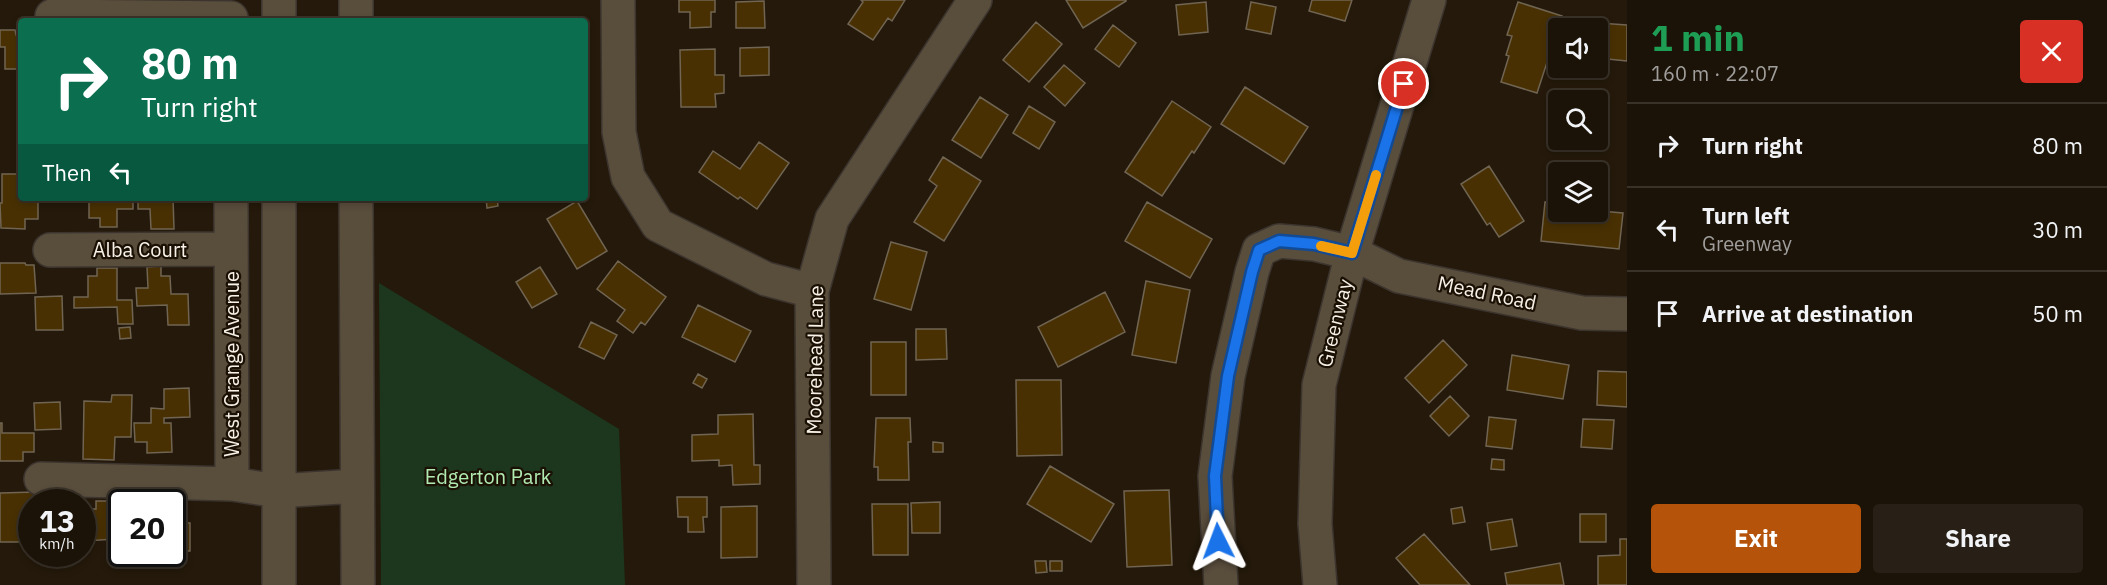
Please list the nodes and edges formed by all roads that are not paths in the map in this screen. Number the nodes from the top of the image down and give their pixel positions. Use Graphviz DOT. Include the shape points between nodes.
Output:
graph roads {
  1 [pos="279,0"];
  2 [pos="356,0"];
  3 [pos="618,0"];
  4 [pos="975,0"];
  5 [pos="1430,0"];
  6 [pos="230,13"];
  7 [pos="52,15"];
  8 [pos="279,18"];
  9 [pos="356,18"];
  10 [pos="231,201"];
  11 [pos="279,201"];
  12 [pos="356,201"];
  13 [pos="231,249"];
  14 [pos="50,250"];
  15 [pos="1352,253"];
  16 [pos="812,291"];
  17 [pos="1627,314"];
  18 [pos="41,479"];
  19 [pos="232,484"];
  20 [pos="356,486"];
  21 [pos="278,491"];
  22 [pos="279,585"];
  23 [pos="358,585"];
  24 [pos="814,585"];
  25 [pos="1221,585"];
  26 [pos="1320,585"];
  1 -- 8 [label="street"];
  2 -- 9 [label="street"];
  3 -- 16 [label="street" via="619,132 628,177 658,225 766,279"];
  4 -- 16 [label="street, Moorehead Lane" via="832,219"];
  5 -- 15 [label="street, Greenway"];
  6 -- 7 [label="street"];
  10 -- 13 [label="street, West Grange Avenue"];
  11 -- 21 [label="street"];
  12 -- 20 [label="street"];
  13 -- 14 [label="street, Alba Court"];
  13 -- 19 [label="street, West Grange Avenue"];
  15 -- 17 [label="street, Mead Road" via="1399,276 1582,313"];
  15 -- 25 [label="street, Mead Road" via="1279,241 1259,250 1228,376 1215,476"];
  15 -- 26 [label="street, Greenway" via="1319,385 1315,524"];
  16 -- 24 [label="street, Moorehead Lane"];
  18 -- 19 [label="street"];
  19 -- 21 [label="street, West Grange Avenue"];
  20 -- 21 [label="street, West Grange Avenue"];
  20 -- 23 [label="street"];
  21 -- 22 [label="street"];
}
